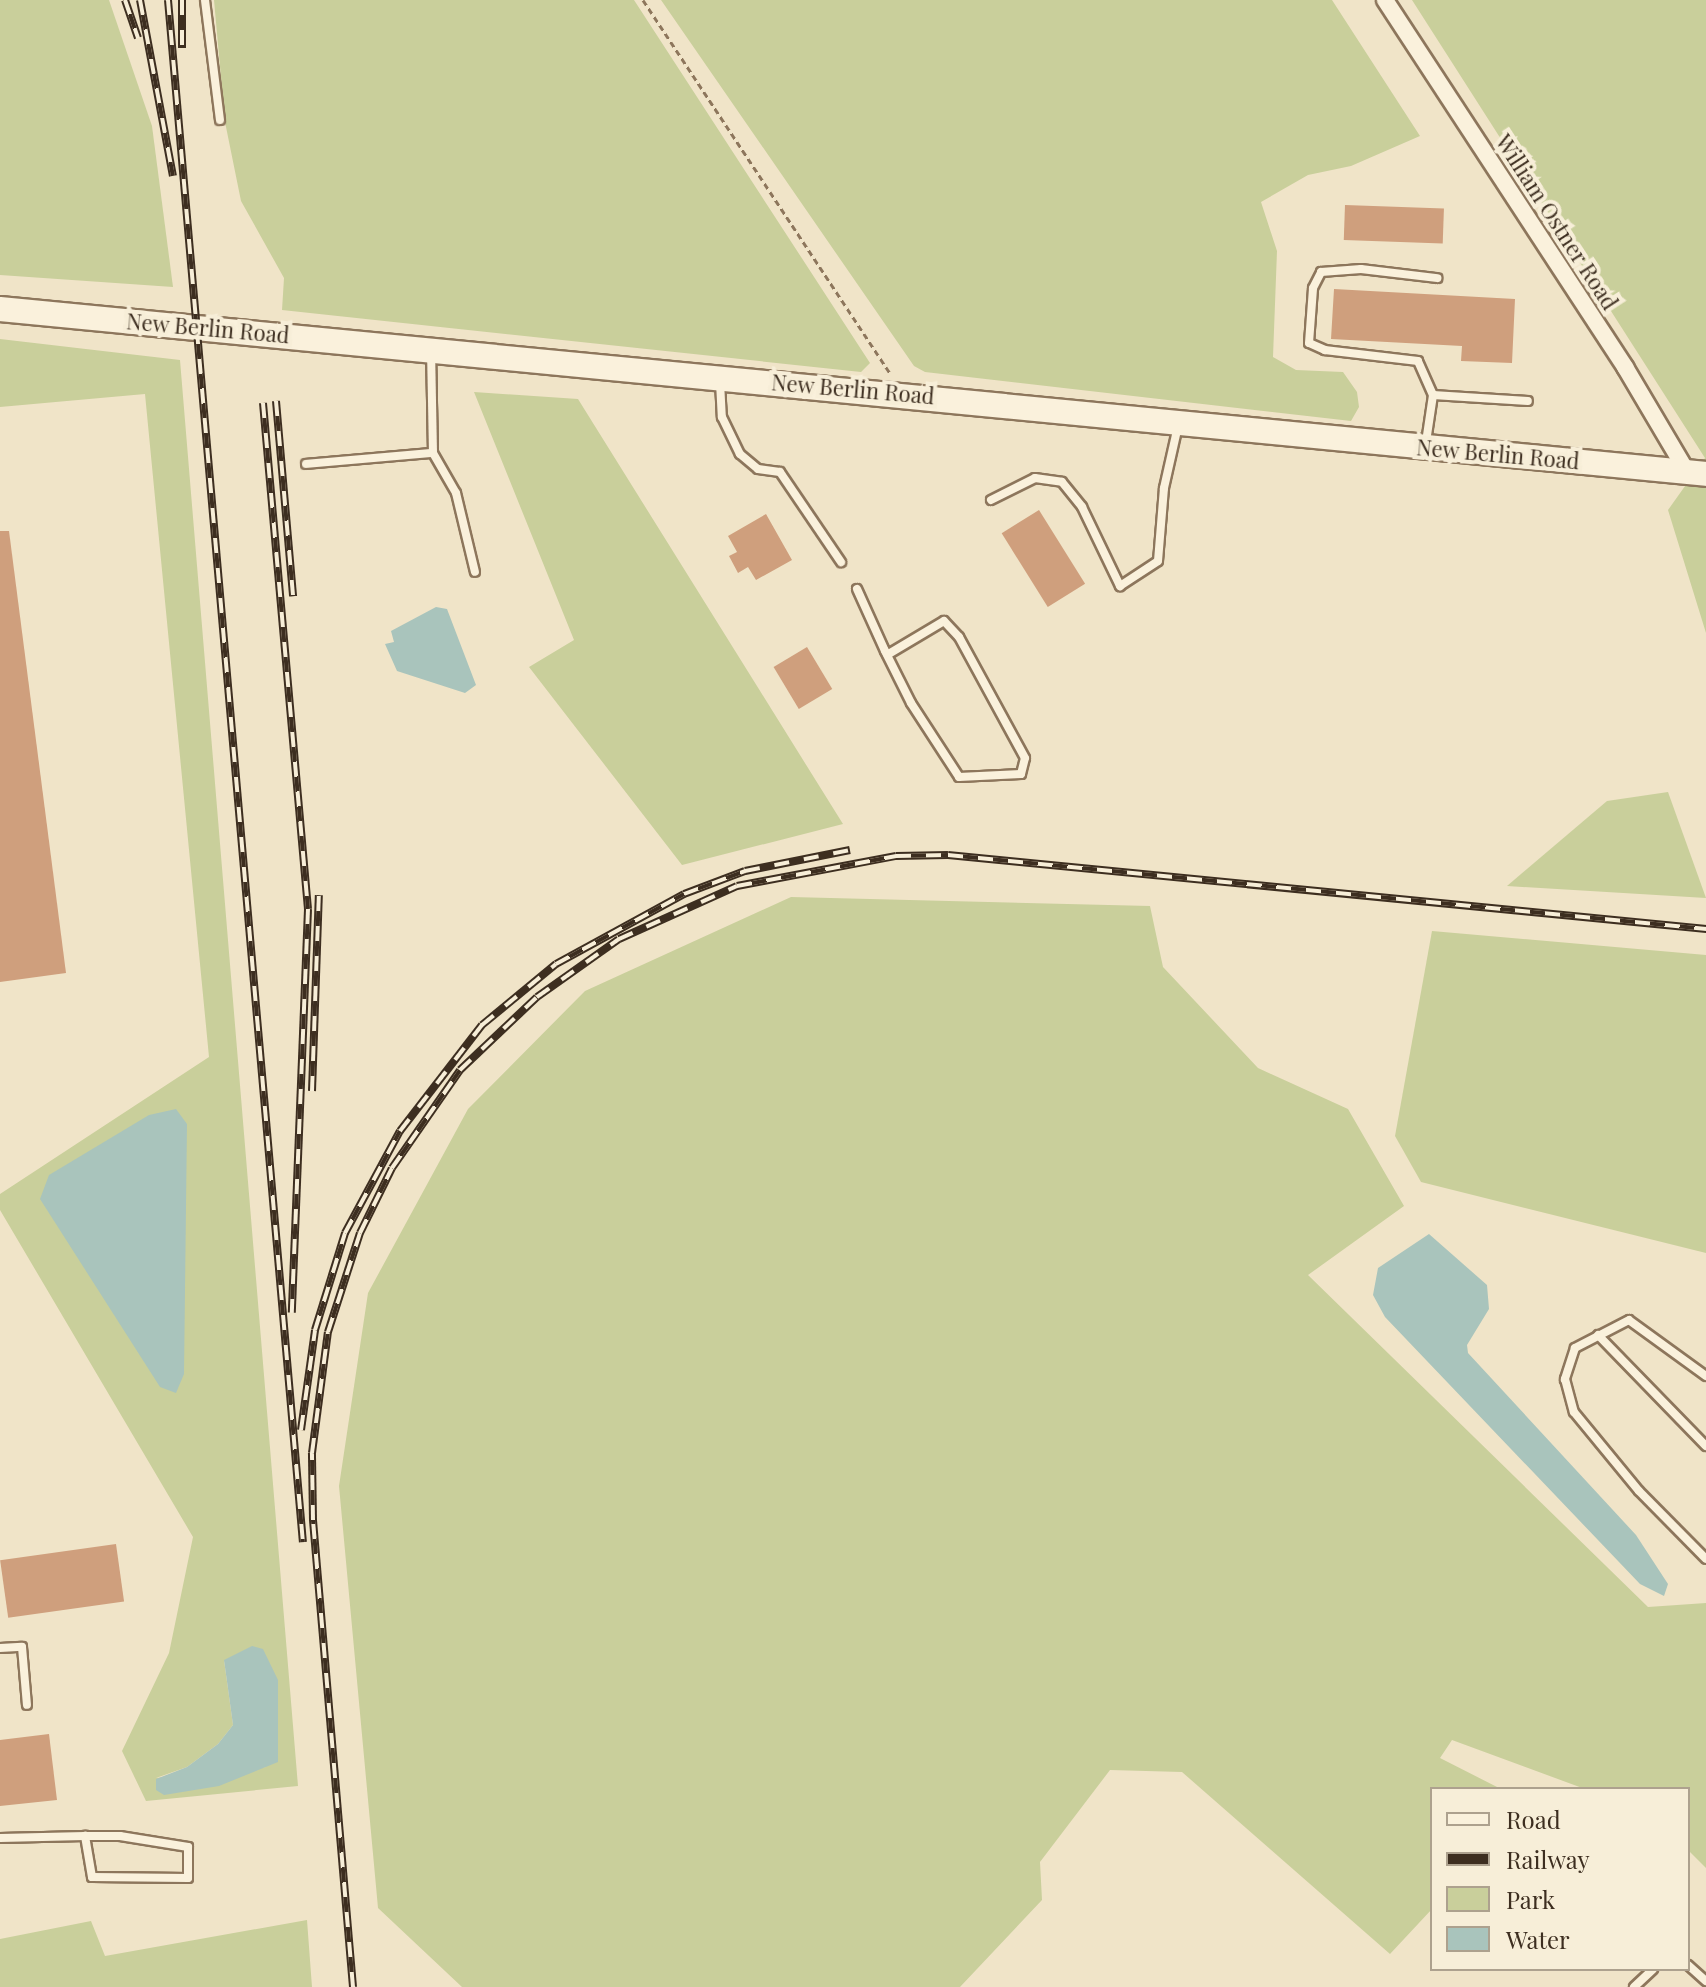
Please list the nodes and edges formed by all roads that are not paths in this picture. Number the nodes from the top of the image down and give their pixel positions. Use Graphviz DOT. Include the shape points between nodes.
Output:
graph roads {
  1 [pos="205,0"];
  2 [pos="1385,0"];
  3 [pos="220,120"];
  4 [pos="1437,278"];
  5 [pos="0,309"];
  6 [pos="431,349"];
  7 [pos="722,377"];
  8 [pos="1433,395"];
  9 [pos="1528,401"];
  10 [pos="1179,422"];
  11 [pos="1426,447"];
  12 [pos="433,453"];
  13 [pos="306,464"];
  14 [pos="1696,473"];
  15 [pos="991,500"];
  16 [pos="841,562"];
  17 [pos="475,572"];
  18 [pos="857,589"];
  19 [pos="887,655"];
  20 [pos="1598,1335"];
  21 [pos="1706,1376"];
  22 [pos="1706,1446"];
  23 [pos="1706,1559"];
  24 [pos="0,1648"];
  25 [pos="27,1705"];
  26 [pos="85,1836"];
  27 [pos="0,1838"];
  28 [pos="1690,1967"];
  29 [pos="1651,1971"];
  30 [pos="1706,1981"];
  31 [pos="1634,1987"];
  1 -- 3 [label="lane"];
  2 -- 14 [label="street, William Ostner Road"];
  4 -- 8 [label="lane" via="1361,269 1321,272 1313,288 1309,343 1325,350 1418,361"];
  5 -- 6 [label="street, New Berlin Road"];
  6 -- 7 [label="street, New Berlin Road"];
  6 -- 12 [label="lane"];
  7 -- 10 [label="street, New Berlin Road"];
  7 -- 16 [label="lane" via="722,417 740,454 758,469 780,472"];
  8 -- 9 [label="lane"];
  8 -- 11 [label="lane"];
  10 -- 11 [label="street, New Berlin Road"];
  10 -- 15 [label="lane" via="1164,488 1158,561 1135,580 1120,586 1082,507 1062,482 1035,478"];
  11 -- 14 [label="street, New Berlin Road"];
  12 -- 13 [label="lane"];
  12 -- 17 [label="lane" via="456,493"];
  18 -- 19 [label="lane"];
  19 -- 19 [label="lane" via="959,777 1021,774 1025,758 959,637 944,621"];
  20 -- 21 [label="lane" via="1629,1320"];
  20 -- 22 [label="lane"];
  20 -- 23 [label="lane" via="1575,1348 1565,1379 1574,1412 1639,1491"];
  24 -- 25 [label="lane" via="22,1647"];
  26 -- 26 [label="lane" via="188,1847 188,1878 92,1877"];
  26 -- 27 [label="lane"];
  28 -- 30 [label="lane"];
  29 -- 31 [label="lane"];
}
